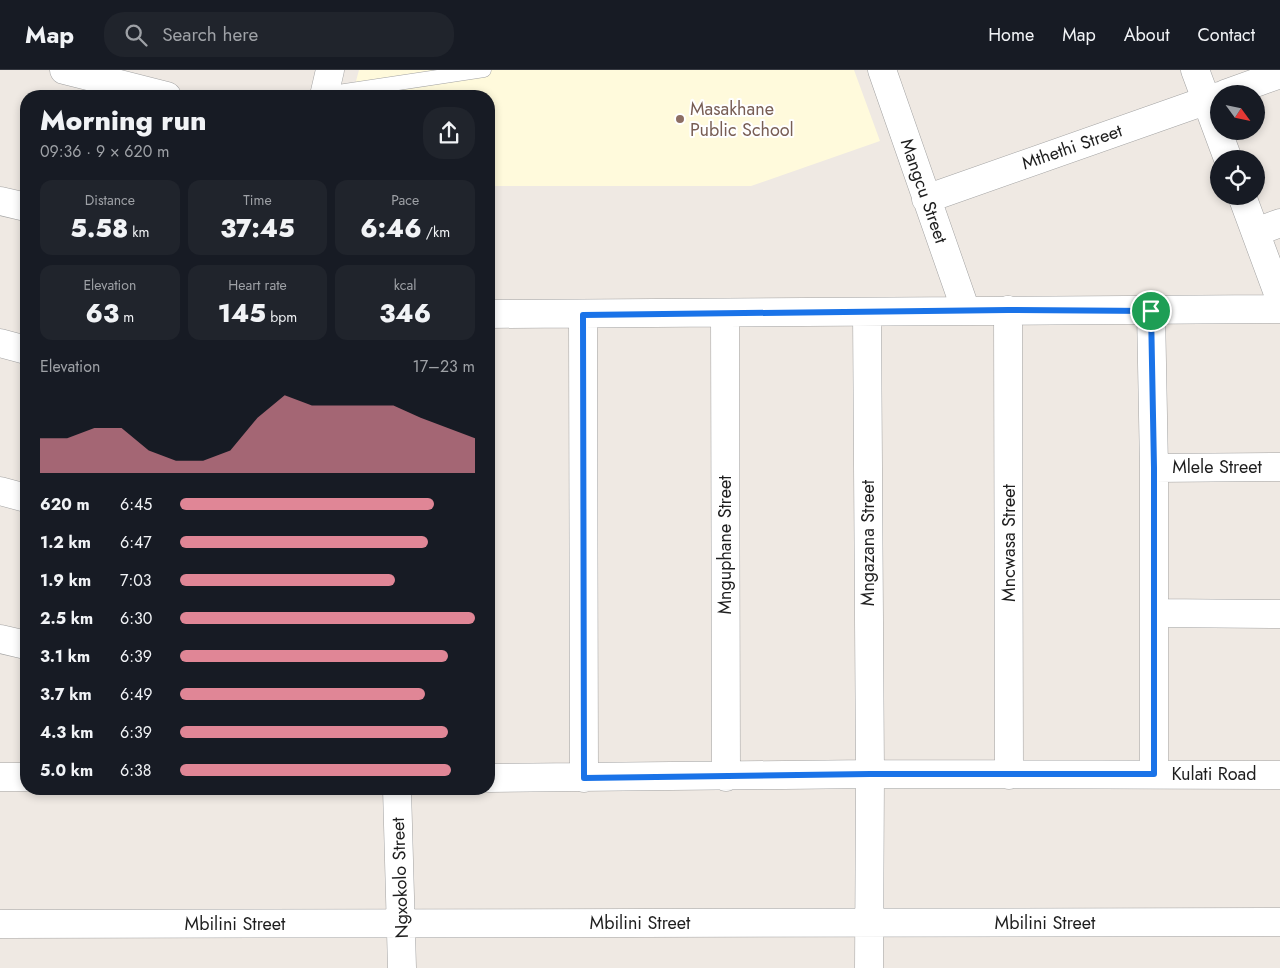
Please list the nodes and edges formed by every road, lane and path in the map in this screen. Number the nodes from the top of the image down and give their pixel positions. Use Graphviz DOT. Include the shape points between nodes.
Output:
graph roads {
  1 [pos="64,70"];
  2 [pos="484,70"];
  3 [pos="882,70"];
  4 [pos="1194,70"];
  5 [pos="1280,74"];
  6 [pos="1249,85"];
  7 [pos="327,87"];
  8 [pos="143,90"];
  9 [pos="1210,90"];
  10 [pos="1210,99"];
  11 [pos="926,199"];
  12 [pos="0,200"];
  13 [pos="20,205"];
  14 [pos="1249,205"];
  15 [pos="1268,228"];
  16 [pos="1280,299"];
  17 [pos="1008,310"];
  18 [pos="1280,310"];
  19 [pos="966,311"];
  20 [pos="1151,311"];
  21 [pos="867,312"];
  22 [pos="495,314"];
  23 [pos="725,314"];
  24 [pos="583,315"];
  25 [pos="0,343"];
  26 [pos="20,348"];
  27 [pos="1280,467"];
  28 [pos="1154,468"];
  29 [pos="0,491"];
  30 [pos="20,496"];
  31 [pos="1155,613"];
  32 [pos="1280,614"];
  33 [pos="0,639"];
  34 [pos="20,644"];
  35 [pos="870,774"];
  36 [pos="1154,774"];
  37 [pos="1280,774"];
  38 [pos="1010,775"];
  39 [pos="0,777"];
  40 [pos="20,777"];
  41 [pos="726,777"];
  42 [pos="495,778"];
  43 [pos="584,778"];
  44 [pos="397,795"];
  45 [pos="1280,922"];
  46 [pos="870,923"];
  47 [pos="0,924"];
  48 [pos="401,924"];
  49 [pos="402,968"];
  50 [pos="869,968"];
  1 -- 8 [label="street"];
  2 -- 7 [label="lane"];
  3 -- 11 [label="street, Mangcu Street"];
  4 -- 9 [label="street"];
  5 -- 6 [label="street, Mthethi Street"];
  10 -- 11 [label="street, Mthethi Street"];
  11 -- 19 [label="street, Mangcu Street"];
  12 -- 13 [label="street"];
  14 -- 15 [label="street"];
  15 -- 16 [label="street"];
  17 -- 19 [label="street"];
  17 -- 20 [label="street"];
  17 -- 38 [label="street, Mncwasa Street"];
  18 -- 20 [label="street"];
  19 -- 21 [label="street"];
  20 -- 28 [label="street"];
  21 -- 23 [label="street"];
  21 -- 35 [label="street, Mngazana Street"];
  22 -- 24 [label="street"];
  23 -- 24 [label="street"];
  23 -- 41 [label="street, Mnguphane Street"];
  24 -- 43 [label="street"];
  25 -- 26 [label="street"];
  27 -- 28 [label="street, Mlele Street"];
  28 -- 31 [label="street"];
  29 -- 30 [label="street"];
  31 -- 32 [label="street"];
  31 -- 36 [label="street"];
  33 -- 34 [label="street"];
  35 -- 38 [label="street, Kulati Road"];
  35 -- 41 [label="street, Kulati Road"];
  35 -- 46 [label="street, Mngazana Street"];
  36 -- 37 [label="street, Kulati Road"];
  36 -- 38 [label="street, Kulati Road"];
  39 -- 40 [label="street"];
  41 -- 43 [label="street, Kulati Road"];
  42 -- 43 [label="street, Kulati Road"];
  44 -- 48 [label="street, Ngxokolo Street"];
  45 -- 46 [label="street, Mbilini Street"];
  46 -- 48 [label="street, Mbilini Street"];
  46 -- 50 [label="street, Mngazana Street"];
  47 -- 48 [label="street, Mbilini Street"];
  48 -- 49 [label="street, Ngxokolo Street"];
}
